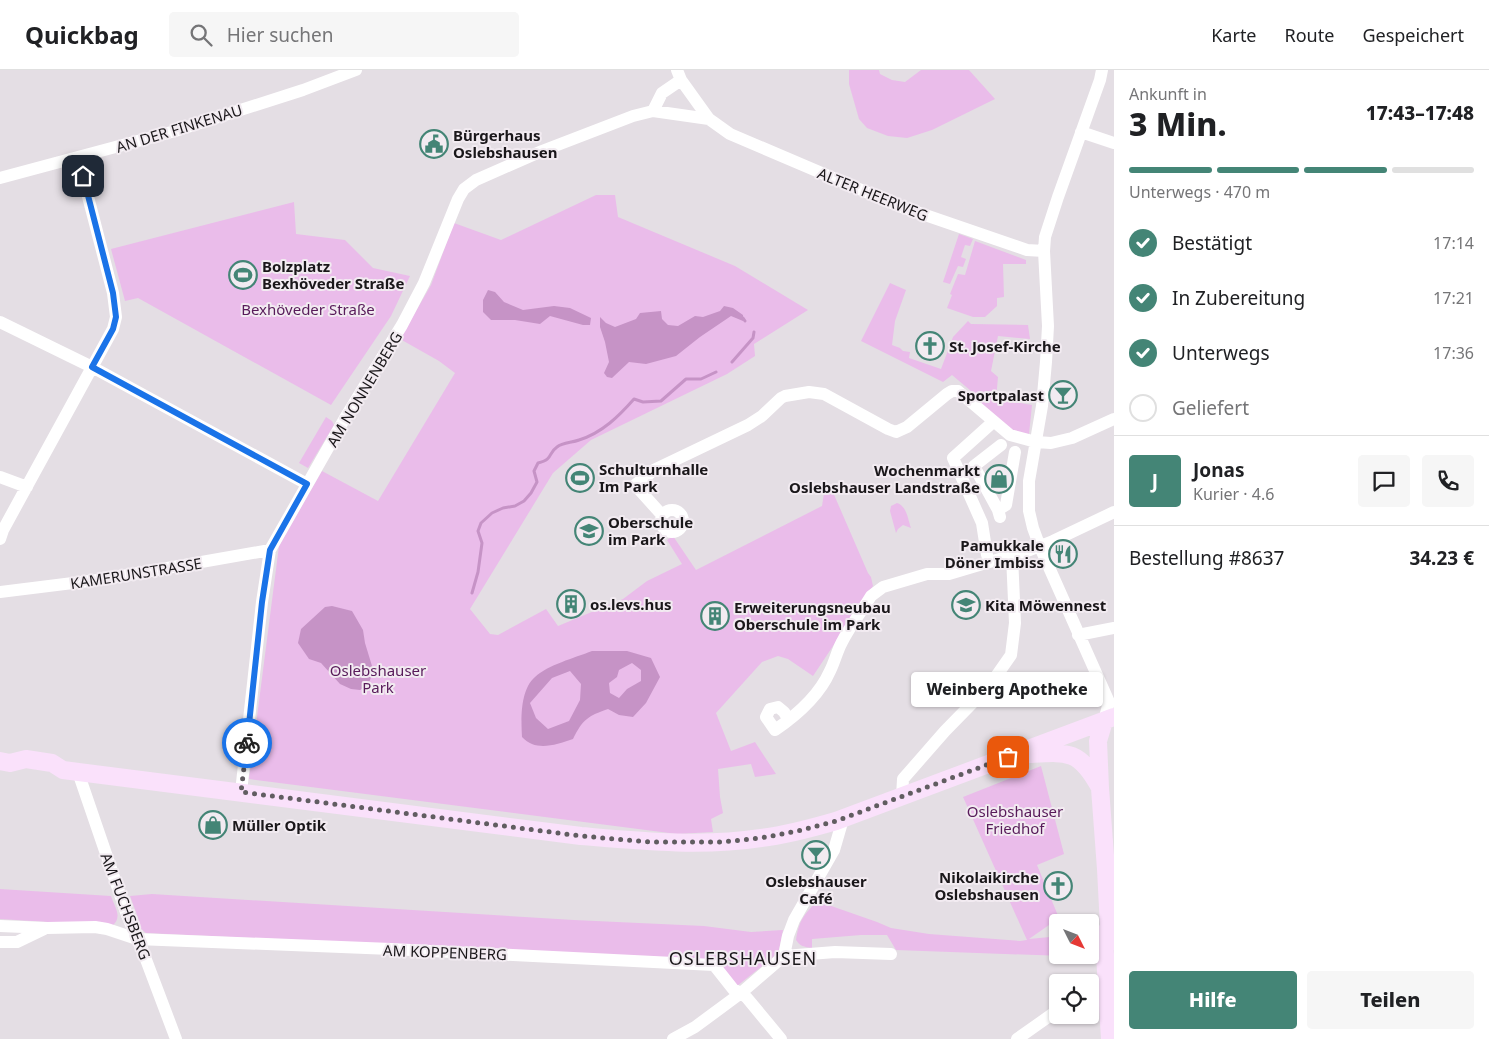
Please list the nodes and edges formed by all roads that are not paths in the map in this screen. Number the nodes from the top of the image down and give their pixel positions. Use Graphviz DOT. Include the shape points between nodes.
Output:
graph roads {
  1 [pos="356,70"];
  2 [pos="1102,70"];
  3 [pos="679,75"];
  4 [pos="653,110"];
  5 [pos="709,119"];
  6 [pos="1082,132"];
  7 [pos="1114,143"];
  8 [pos="78,158"];
  9 [pos="0,178"];
  10 [pos="1044,252"];
  11 [pos="0,322"];
  12 [pos="92,367"];
  13 [pos="1114,419"];
  14 [pos="989,427"];
  15 [pos="1036,442"];
  16 [pos="1001,445"];
  17 [pos="1015,452"];
  18 [pos="0,477"];
  19 [pos="1010,478"];
  20 [pos="1029,481"];
  21 [pos="307,484"];
  22 [pos="27,486"];
  23 [pos="1114,512"];
  24 [pos="662,515"];
  25 [pos="0,539"];
  26 [pos="1040,546"];
  27 [pos="270,550"];
  28 [pos="987,555"];
  29 [pos="1012,556"];
  30 [pos="0,592"];
  31 [pos="1114,628"];
  32 [pos="1078,635"];
  33 [pos="1109,719"];
  34 [pos="789,720"];
  35 [pos="1023,750"];
  36 [pos="5,762"];
  37 [pos="71,771"];
  38 [pos="1100,788"];
  39 [pos="241,792"];
  40 [pos="902,797"];
  41 [pos="843,819"];
  42 [pos="1109,828"];
  43 [pos="0,926"];
  44 [pos="47,928"];
  45 [pos="1111,934"];
  46 [pos="137,939"];
  47 [pos="0,942"];
  48 [pos="891,954"];
  49 [pos="784,956"];
  50 [pos="741,993"];
  51 [pos="1111,997"];
  52 [pos="1049,1016"];
  53 [pos="176,1039"];
  54 [pos="673,1039"];
  55 [pos="781,1039"];
  56 [pos="1017,1039"];
  57 [pos="1110,1039"];
  1 -- 8 [label="street, AN DER FINKENAU" via="219,118"];
  2 -- 6 [label="street"];
  3 -- 4 [label="street, ALTER HEERWEG" via="662,93"];
  3 -- 5 [label="street, ALTER HEERWEG"];
  4 -- 5 [label="street, ALTER HEERWEG"];
  4 -- 21 [label="street, AM NONNENBERG" via="536,153 476,180 464,189 451,213 424,283 402,325"];
  5 -- 10 [label="street, ALTER HEERWEG" via="730,134 899,206 1027,250"];
  6 -- 7 [label="street"];
  6 -- 10 [label="street" via="1050,220"];
  8 -- 9 [label="street, AN DER FINKENAU"];
  8 -- 12 [label="street" via="113,293 116,317"];
  10 -- 15 [label="street" via="1048,326 1043,399"];
  11 -- 12 [label="street"];
  12 -- 21 [label="street"];
  12 -- 22 [label="street"];
  13 -- 15 [label="street" via="1072,438"];
  14 -- 15 [label="street"];
  14 -- 16 [label="street"];
  14 -- 24 [label="street" via="958,391 947,394 896,432 824,394 809,392 785,396 748,425 654,470 635,485"];
  14 -- 28 [label="street" via="953,458 982,523"];
  15 -- 17 [label="street"];
  15 -- 20 [label="street"];
  16 -- 17 [label="street"];
  16 -- 19 [label="street" via="974,466 999,513 1006,505"];
  17 -- 19 [label="street"];
  18 -- 22 [label="street"];
  19 -- 20 [label="street"];
  20 -- 26 [label="street" via="1030,511"];
  21 -- 27 [label="street, AM NONNENBERG"];
  22 -- 25 [label="street"];
  23 -- 26 [label="street"];
  26 -- 29 [label="street"];
  26 -- 32 [label="street"];
  27 -- 30 [label="street, KAMERUNSTRASSE" via="105,579"];
  27 -- 39 [label="street, AM NONNENBERG"];
  29 -- 34 [label="street" via="949,574 927,574 877,591 842,642 830,672 816,694"];
  29 -- 40 [label="street" via="1015,623 1011,655 971,706 903,779"];
  31 -- 32 [label="street"];
  32 -- 33 [label="street" via="1109,702"];
  33 -- 35 [label="main road"];
  33 -- 38 [label="main road" via="1098,741"];
  35 -- 38 [label="main road" via="1030,754 1067,753 1085,764"];
  35 -- 40 [label="main road"];
  36 -- 37 [label="main road" via="34,760"];
  37 -- 39 [label="main road"];
  37 -- 46 [label="street, AM FUCHSBERG"];
  38 -- 42 [label="main road"];
  39 -- 41 [label="main road" via="494,826 649,842 722,842 761,838"];
  40 -- 41 [label="main road"];
  41 -- 49 [label="street" via="834,850 794,920"];
  42 -- 45 [label="main road"];
  43 -- 44 [label="street, AM KOPPENBERG"];
  44 -- 46 [label="street, AM KOPPENBERG" via="95,927"];
  44 -- 47 [label="street" via="17,942"];
  45 -- 51 [label="main road" via="1104,938"];
  46 -- 50 [label="street, AM KOPPENBERG" via="714,964 733,989"];
  46 -- 53 [label="street, AM FUCHSBERG"];
  48 -- 49 [label="street" via="835,952"];
  49 -- 50 [label="street"];
  50 -- 54 [label="street"];
  50 -- 55 [label="street, AM KOPPENBERG"];
  51 -- 57 [label="main road"];
  52 -- 56 [label="street"];
}
